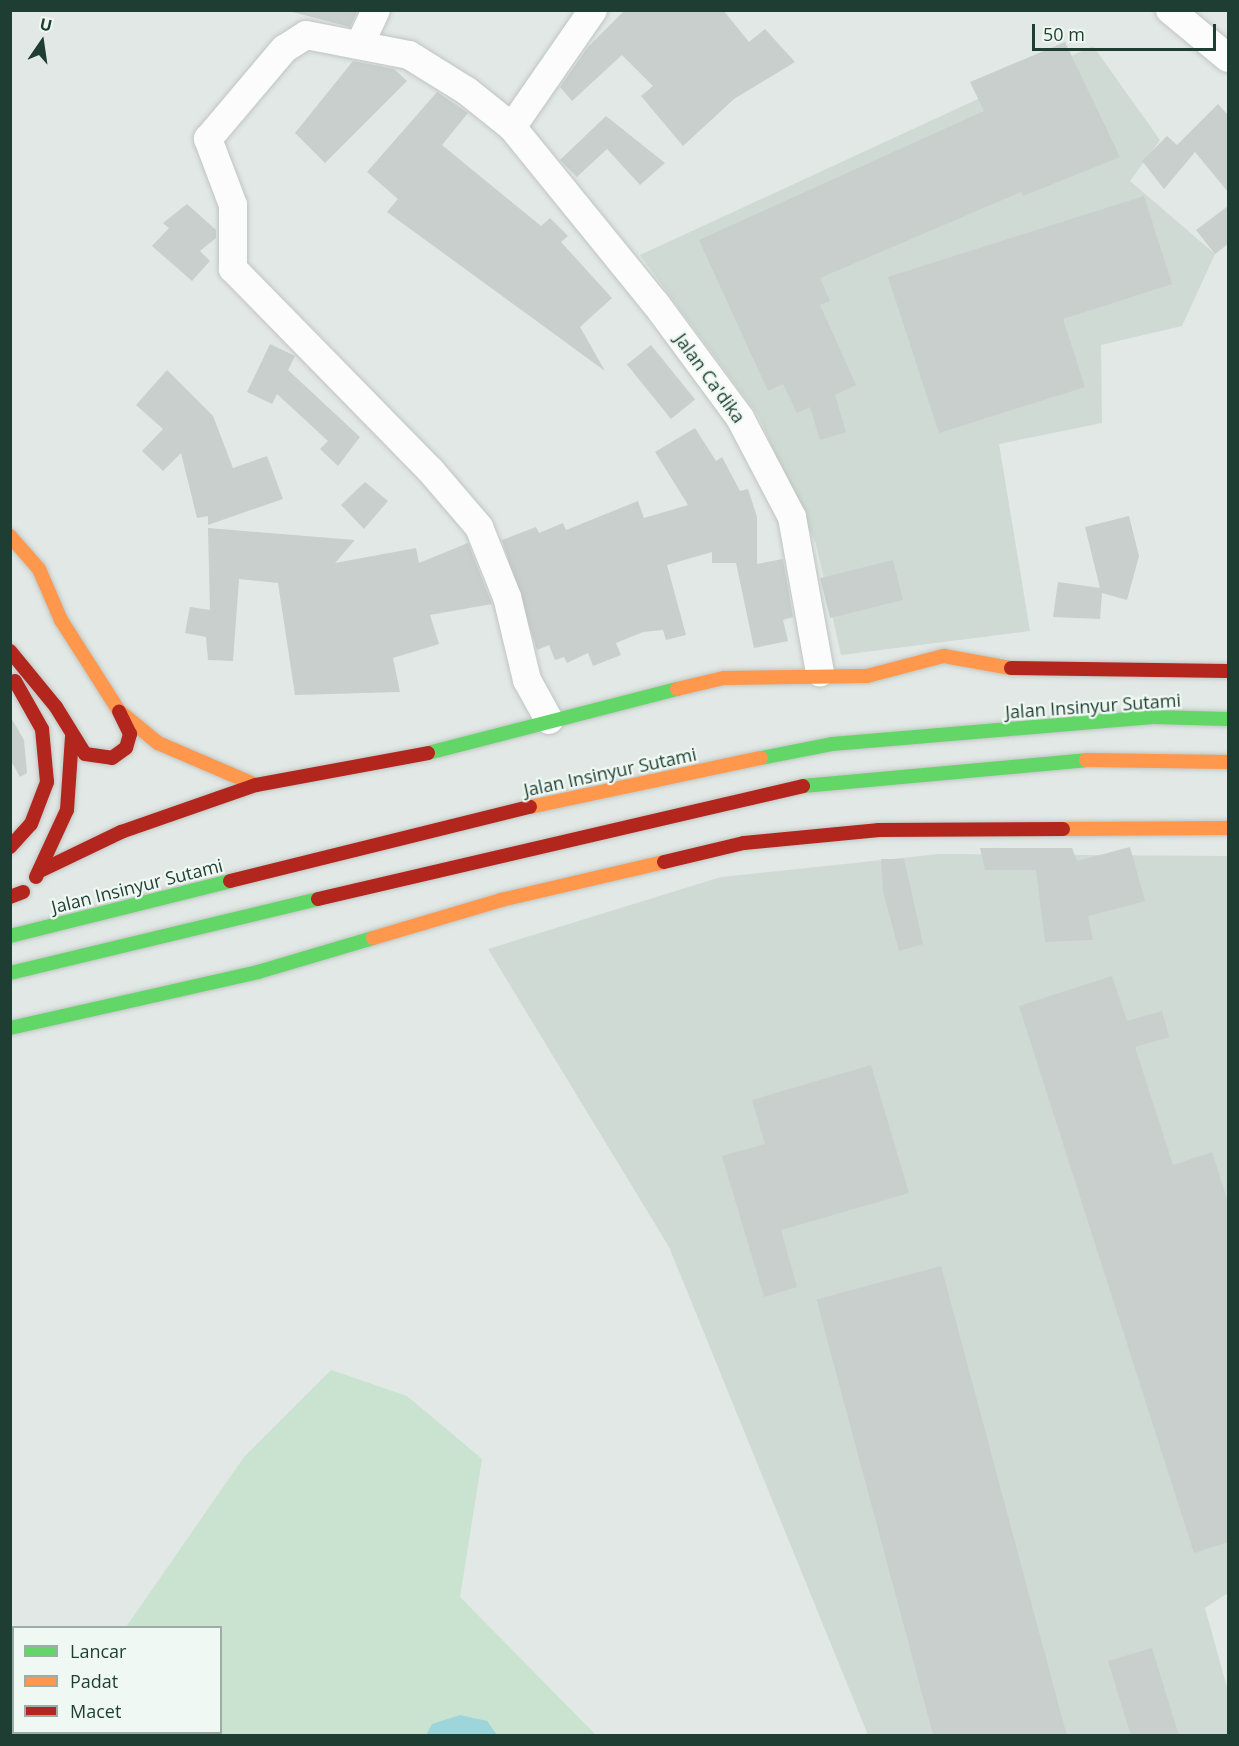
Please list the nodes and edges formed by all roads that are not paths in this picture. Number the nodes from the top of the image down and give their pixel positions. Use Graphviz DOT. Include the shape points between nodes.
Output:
graph roads {
  1 [pos="375,10"];
  2 [pos="593,10"];
  3 [pos="1170,10"];
  4 [pos="361,42"];
  5 [pos="1228,58"];
  6 [pos="512,127"];
  7 [pos="10,536"];
  8 [pos="10,651"];
  9 [pos="1228,671"];
  10 [pos="820,672"];
  11 [pos="10,675"];
  12 [pos="119,711"];
  13 [pos="1228,719"];
  14 [pos="549,720"];
  15 [pos="72,737"];
  16 [pos="1228,762"];
  17 [pos="256,785"];
  18 [pos="1228,828"];
  19 [pos="10,847"];
  20 [pos="42,870"];
  21 [pos="17,894"];
  22 [pos="10,936"];
  23 [pos="10,973"];
  24 [pos="10,1028"];
  1 -- 4 [label="street"];
  2 -- 6 [label="street"];
  3 -- 5 [label="street"];
  4 -- 6 [label="street, Jalan Ca'dika" via="430,65"];
  4 -- 14 [label="street, Jalan Ca'dika" via="306,34 297,39 212,132 210,153 233,205 232,269 431,471 478,527 504,587 527,680"];
  6 -- 10 [label="street, Jalan Ca'dika" via="656,304 767,461 792,517"];
  7 -- 12 [label="main road" via="39,569 61,620"];
  8 -- 15 [label="main road" via="56,707"];
  9 -- 10 [label="main road" via="1028,671 945,656 867,676"];
  10 -- 14 [label="main road" via="724,678"];
  11 -- 19 [label="main road" via="42,729 47,782 32,824"];
  12 -- 15 [label="main road" via="130,734 126,748 112,758 85,754"];
  12 -- 17 [label="main road" via="158,743"];
  13 -- 22 [label="main road, Jalan Insinyur Sutami" via="1152,717 832,744 573,796"];
  14 -- 17 [label="main road" via="485,742"];
  15 -- 20 [label="main road" via="73,778 66,810"];
  16 -- 23 [label="main road" via="1105,759 837,780 762,793"];
  17 -- 20 [label="main road" via="121,832"];
  18 -- 24 [label="main road" via="879,830 744,843 501,900 258,972"];
  20 -- 21 [label="main road"];
}
